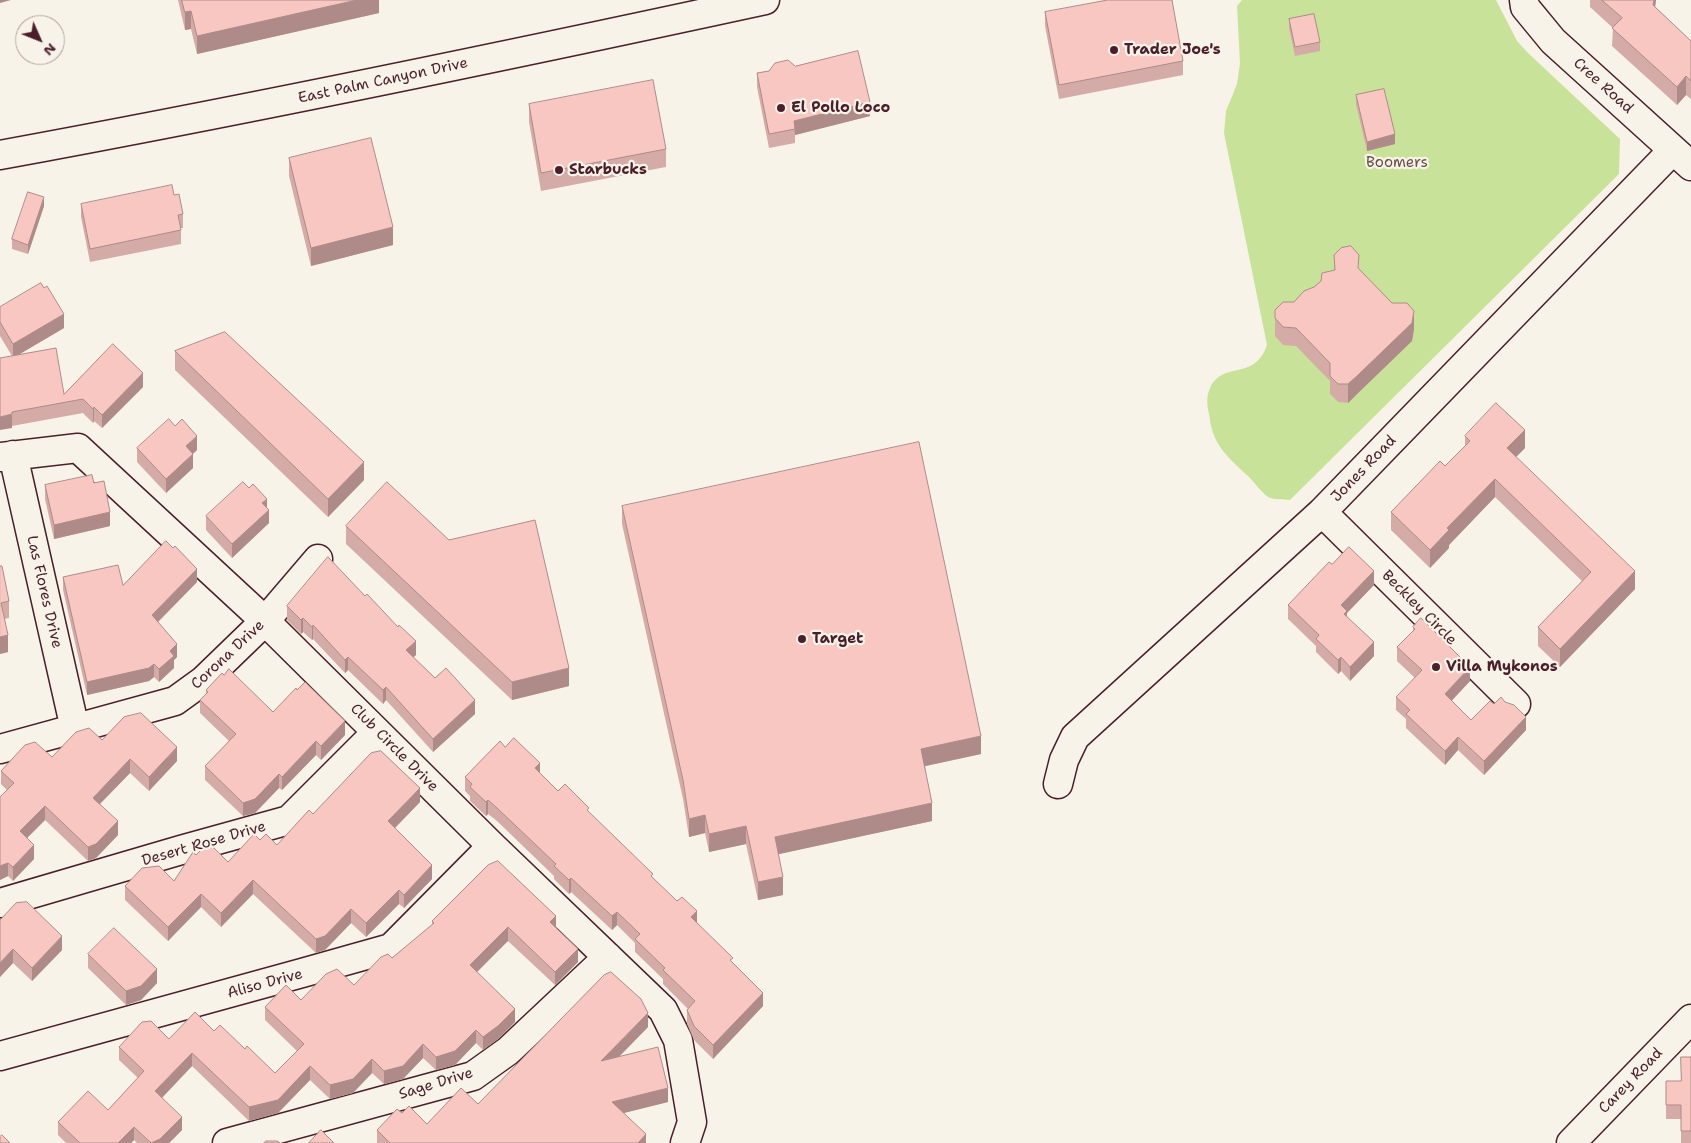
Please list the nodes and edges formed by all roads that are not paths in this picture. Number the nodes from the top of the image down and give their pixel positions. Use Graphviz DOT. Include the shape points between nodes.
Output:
graph roads {
  1 [pos="765,0"];
  2 [pos="1524,0"];
  3 [pos="682,9"];
  4 [pos="0,155"];
  5 [pos="1682,158"];
  6 [pos="6,456"];
  7 [pos="1322,512"];
  8 [pos="318,559"];
  9 [pos="265,621"];
  10 [pos="1516,704"];
  11 [pos="75,729"];
  12 [pos="377,732"];
  13 [pos="0,749"];
  14 [pos="1058,784"];
  15 [pos="492,846"];
  16 [pos="0,903"];
  17 [pos="608,957"];
  18 [pos="1691,1019"];
  19 [pos="0,1056"];
  20 [pos="227,1143"];
  21 [pos="685,1143"];
  22 [pos="1571,1143"];
  1 -- 3 [label="street, East Palm Canyon Drive"];
  2 -- 5 [label="street, Cree Road" via="1526,7 1554,41"];
  3 -- 4 [label="street, East Palm Canyon Drive" via="546,48"];
  5 -- 7 [label="street, Jones Road"];
  6 -- 9 [label="street, Club Circle Drive" via="78,448"];
  6 -- 11 [label="street, Las Flores Drive"];
  7 -- 10 [label="street, Beckley Circle"];
  7 -- 14 [label="street, Jones Road" via="1075,736"];
  8 -- 9 [label="street, Corona Drive"];
  9 -- 11 [label="street, Corona Drive" via="204,680 175,700"];
  9 -- 12 [label="street, Club Circle Drive"];
  11 -- 13 [label="street, Corona Drive"];
  12 -- 15 [label="street, Club Circle Drive"];
  12 -- 16 [label="street, Desert Rose Drive" via="289,820"];
  15 -- 17 [label="street, Club Circle Drive"];
  15 -- 19 [label="street, Aliso Drive" via="391,948"];
  17 -- 20 [label="street, Sage Drive" via="508,1050 473,1076"];
  17 -- 21 [label="street, Club Circle Drive" via="663,1010 678,1040 692,1122"];
  18 -- 22 [label="street, Carey Road"];
}
